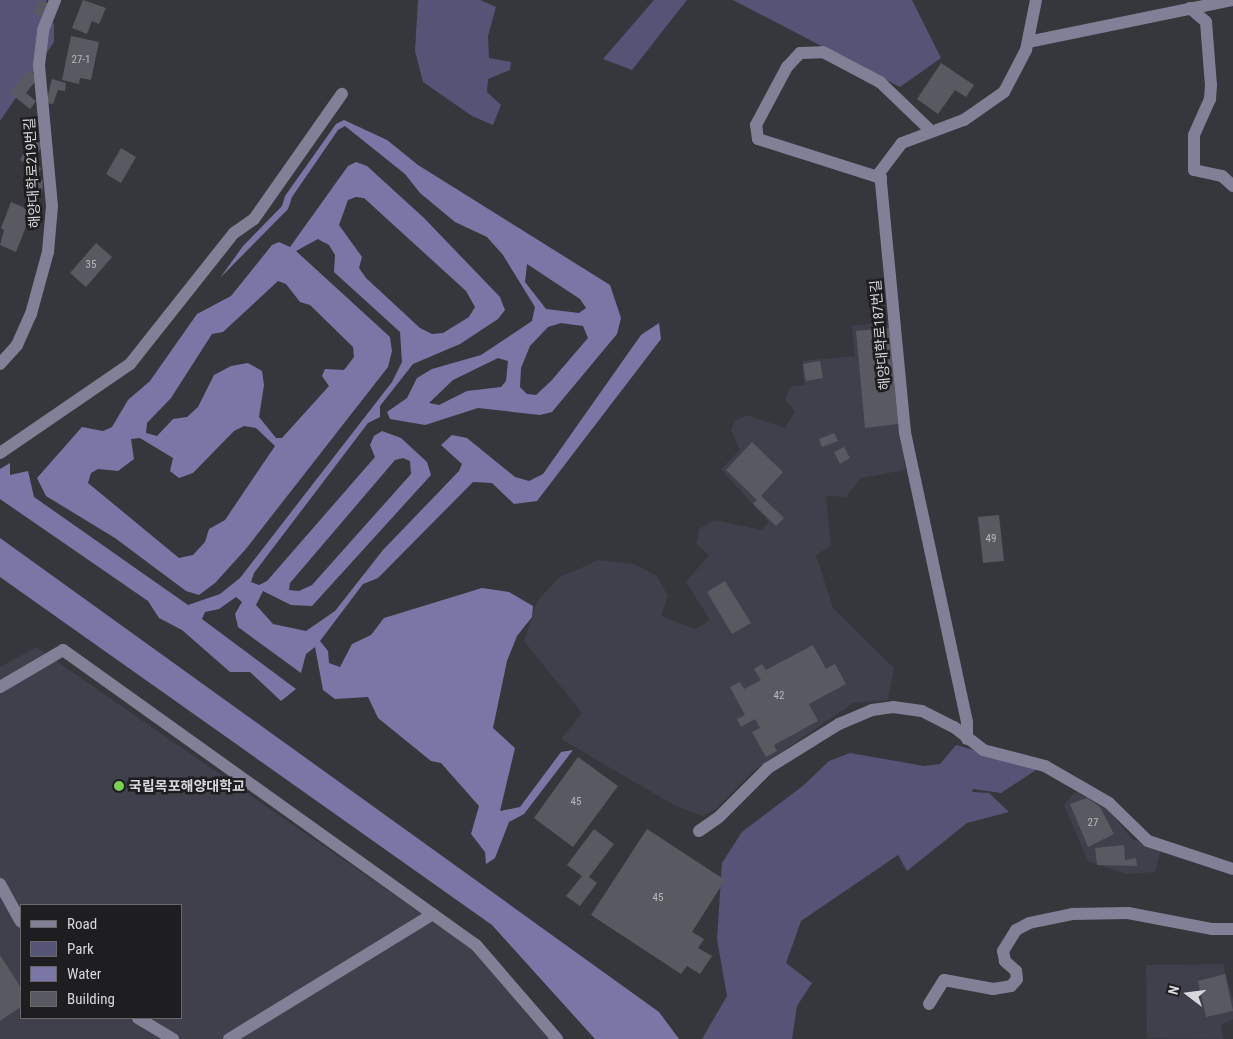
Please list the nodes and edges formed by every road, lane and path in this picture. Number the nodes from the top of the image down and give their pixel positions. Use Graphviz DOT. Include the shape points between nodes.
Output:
graph roads {
  1 [pos="55,0"];
  2 [pos="1036,0"];
  3 [pos="1233,0"];
  4 [pos="1190,8"];
  5 [pos="1028,42"];
  6 [pos="342,94"];
  7 [pos="930,131"];
  8 [pos="881,178"];
  9 [pos="1233,186"];
  10 [pos="0,364"];
  11 [pos="0,453"];
  12 [pos="0,686"];
  13 [pos="967,739"];
  14 [pos="699,831"];
  15 [pos="1233,869"];
  16 [pos="0,884"];
  17 [pos="433,914"];
  18 [pos="20,920"];
  19 [pos="1233,929"];
  20 [pos="929,1004"];
  21 [pos="140,1019"];
  22 [pos="173,1039"];
  23 [pos="228,1039"];
  24 [pos="557,1039"];
  1 -- 10 [label="street, 해양대학로219번길" via="42,30 39,65 52,206 48,252 31,314 17,345"];
  2 -- 5 [label="street, 해양대학로187번길"];
  3 -- 4 [label="street"];
  4 -- 5 [label="street"];
  4 -- 9 [label="street" via="1206,22 1211,85 1210,100 1194,136 1194,170 1222,176"];
  5 -- 7 [label="street, 해양대학로187번길" via="1017,73 995,101 964,120"];
  6 -- 11 [label="street" via="254,219 234,233 130,364"];
  7 -- 8 [label="street, 해양대학로187번길" via="893,150"];
  7 -- 8 [label="street" via="880,82 823,52 800,53 787,67 756,125 758,139"];
  8 -- 13 [label="street, 해양대학로187번길" via="905,432 967,722"];
  12 -- 17 [label="street" via="63,650"];
  13 -- 14 [label="street" via="954,727 922,711 893,707 872,710 839,724 768,768 719,817"];
  13 -- 15 [label="street" via="983,750 1037,762 1077,784 1109,803 1148,841"];
  16 -- 18 [label="street"];
  17 -- 23 [label="street"];
  17 -- 24 [label="street" via="476,945"];
  19 -- 20 [label="street" via="1128,914 1072,914 1029,923 1016,930 1003,951 1005,961 1016,971 1017,979 1011,986 993,989 944,980"];
  21 -- 22 [label="street"];
}
